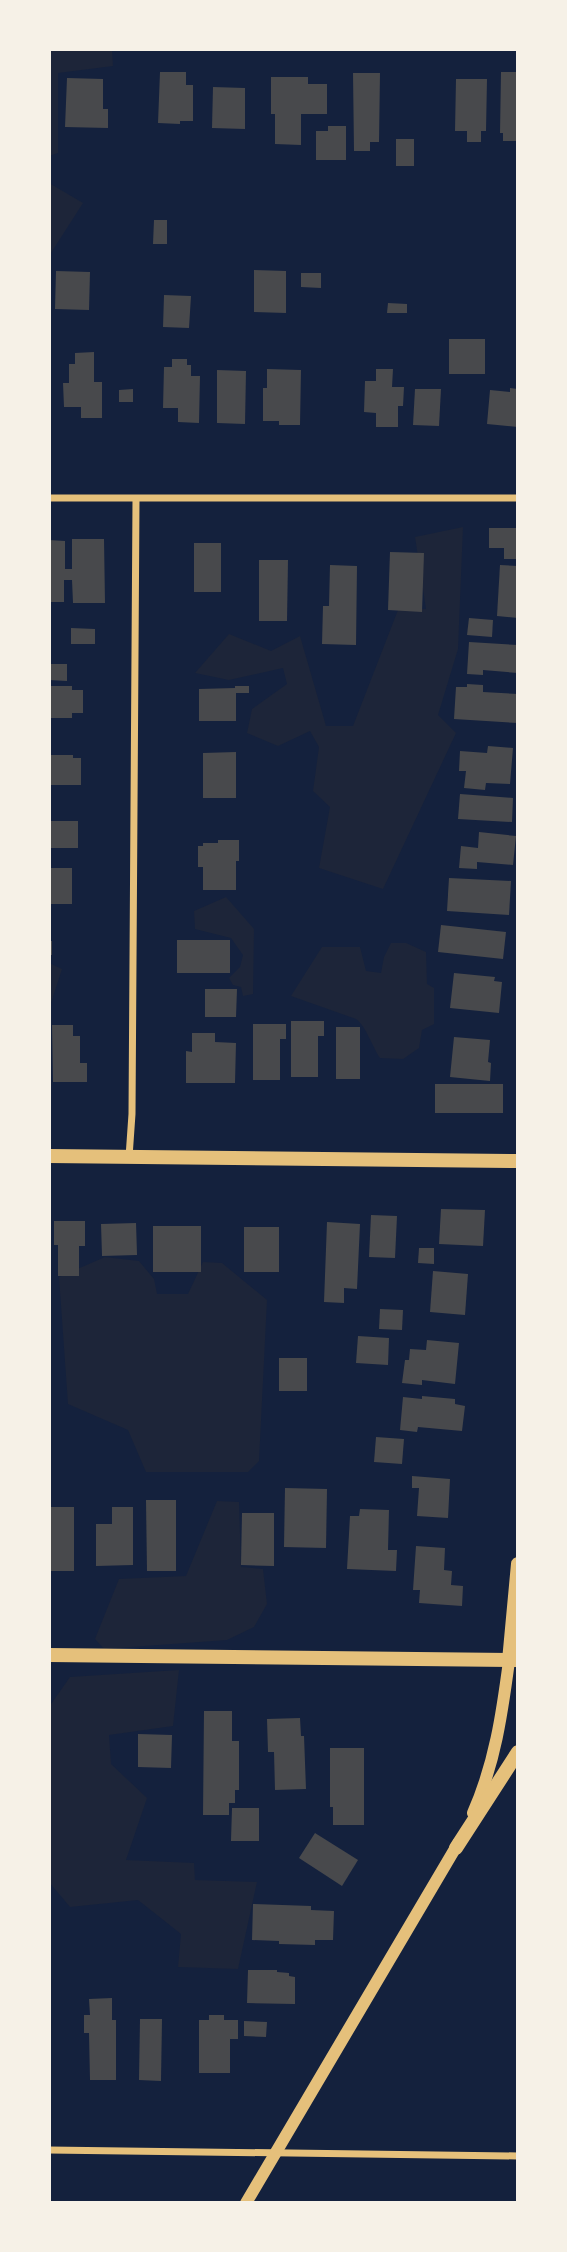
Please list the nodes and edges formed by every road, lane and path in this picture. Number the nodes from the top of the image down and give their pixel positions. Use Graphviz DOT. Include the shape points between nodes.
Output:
graph roads {
  1 [pos="49,498"];
  2 [pos="518,498"];
  3 [pos="136,500"];
  4 [pos="49,1156"];
  5 [pos="129,1157"];
  6 [pos="518,1161"];
  7 [pos="518,1564"];
  8 [pos="49,1655"];
  9 [pos="514,1660"];
  10 [pos="518,1752"];
  11 [pos="456,1847"];
  12 [pos="49,2150"];
  13 [pos="275,2152"];
  14 [pos="518,2156"];
  15 [pos="246,2203"];
  1 -- 3 [label="street"];
  2 -- 3 [label="street"];
  3 -- 5 [label="street"];
  4 -- 5 [label="main road"];
  5 -- 6 [label="main road"];
  7 -- 9 [label="main road"];
  8 -- 9 [label="main road"];
  9 -- 11 [label="street" via="491,1766"];
  10 -- 11 [label="main road"];
  11 -- 13 [label="street"];
  12 -- 13 [label="street"];
  13 -- 14 [label="street"];
  13 -- 15 [label="street"];
}
